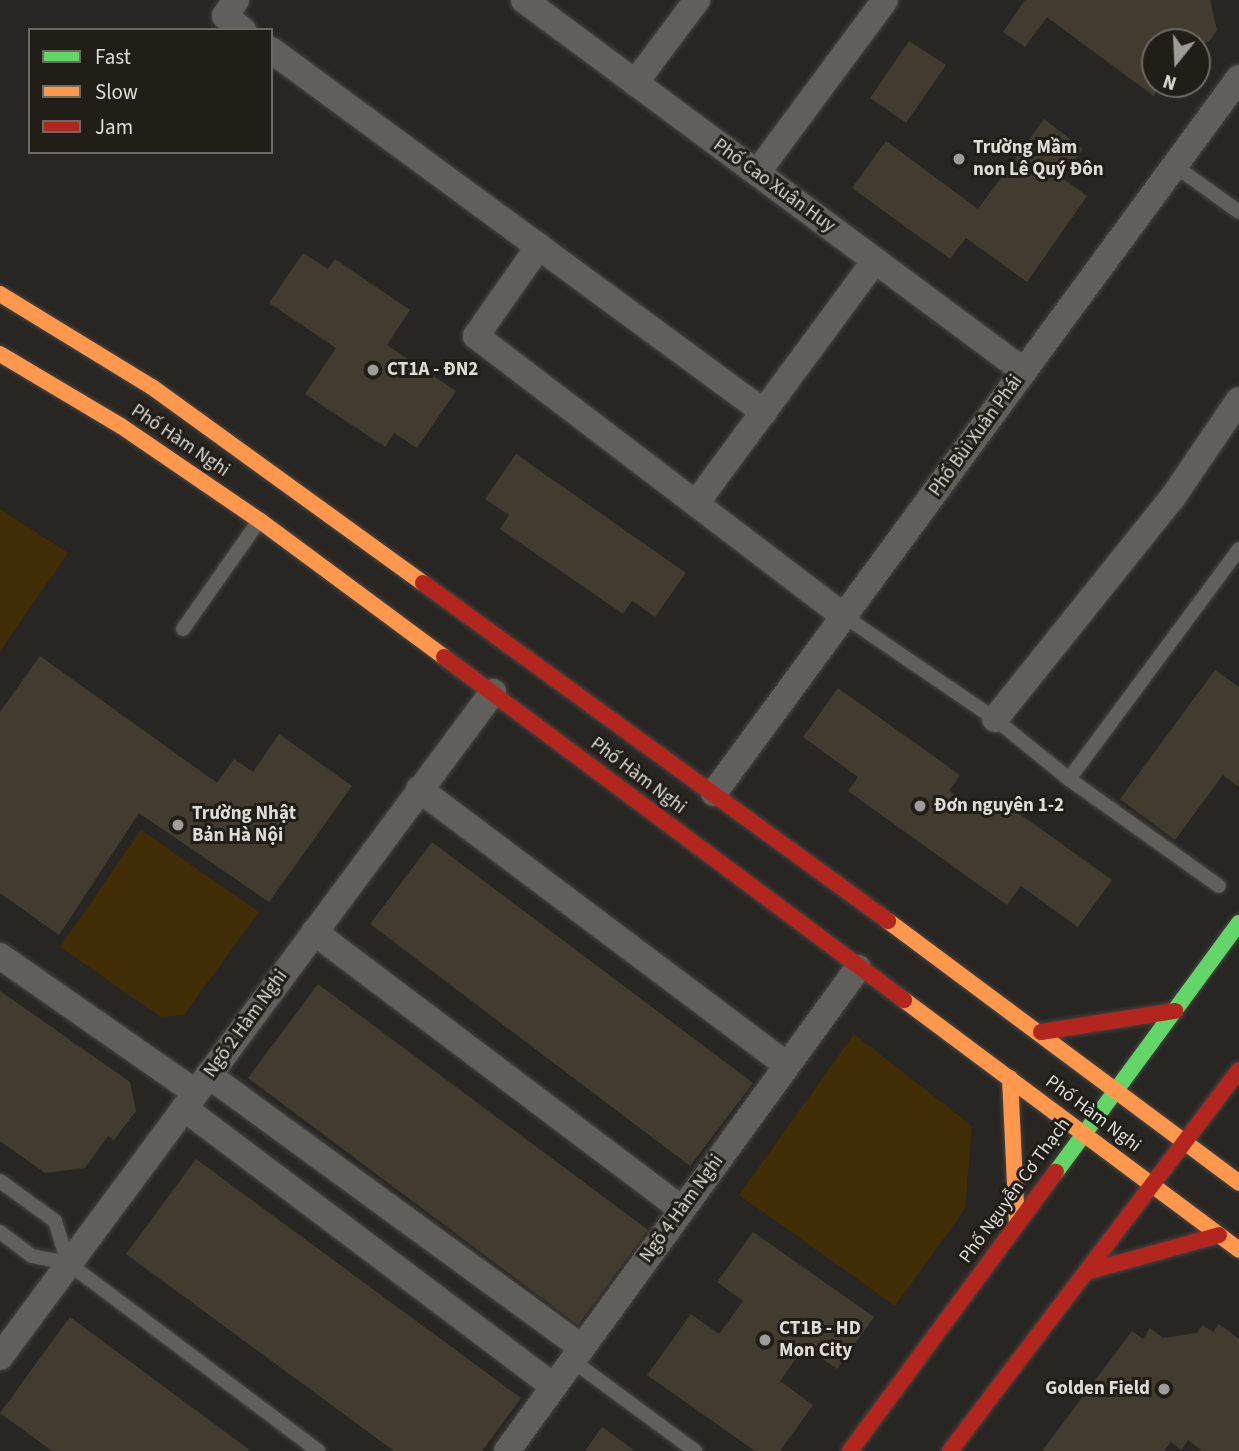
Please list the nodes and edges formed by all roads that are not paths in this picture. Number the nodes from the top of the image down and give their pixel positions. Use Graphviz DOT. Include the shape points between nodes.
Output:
graph roads {
  1 [pos="236,0"];
  2 [pos="523,0"];
  3 [pos="697,0"];
  4 [pos="885,0"];
  5 [pos="240,28"];
  6 [pos="273,51"];
  7 [pos="1239,78"];
  8 [pos="635,83"];
  9 [pos="1175,166"];
  10 [pos="757,173"];
  11 [pos="1239,212"];
  12 [pos="538,246"];
  13 [pos="875,261"];
  14 [pos="0,294"];
  15 [pos="0,354"];
  16 [pos="1024,371"];
  17 [pos="1239,400"];
  18 [pos="764,412"];
  19 [pos="697,502"];
  20 [pos="260,520"];
  21 [pos="345,527"];
  22 [pos="1239,548"];
  23 [pos="320,565"];
  24 [pos="844,617"];
  25 [pos="183,629"];
  26 [pos="493,692"];
  27 [pos="995,719"];
  28 [pos="1069,779"];
  29 [pos="419,789"];
  30 [pos="713,793"];
  31 [pos="1219,886"];
  32 [pos="1239,923"];
  33 [pos="314,932"];
  34 [pos="0,956"];
  35 [pos="858,968"];
  36 [pos="1175,1011"];
  37 [pos="1041,1032"];
  38 [pos="787,1065"];
  39 [pos="1239,1070"];
  40 [pos="1010,1078"];
  41 [pos="1115,1089"];
  42 [pos="196,1092"];
  43 [pos="1082,1133"];
  44 [pos="1185,1144"];
  45 [pos="0,1181"];
  46 [pos="1239,1183"];
  47 [pos="1154,1186"];
  48 [pos="682,1209"];
  49 [pos="1017,1224"];
  50 [pos="0,1233"];
  51 [pos="1219,1235"];
  52 [pos="1239,1250"];
  53 [pos="68,1263"];
  54 [pos="1086,1272"];
  55 [pos="578,1354"];
  56 [pos="0,1357"];
  57 [pos="554,1387"];
  58 [pos="953,1450"];
  59 [pos="318,1451"];
  60 [pos="507,1451"];
  61 [pos="695,1451"];
  62 [pos="850,1451"];
  1 -- 5 [label="street" via="225,16"];
  2 -- 8 [label="street, Phố Cao Xuân Huy"];
  3 -- 8 [label="street"];
  4 -- 10 [label="street"];
  6 -- 12 [label="street"];
  7 -- 9 [label="street, Phố Bùi Xuân Phái"];
  8 -- 10 [label="street, Phố Cao Xuân Huy"];
  9 -- 11 [label="lane"];
  9 -- 16 [label="street, Phố Bùi Xuân Phái"];
  10 -- 13 [label="street, Phố Cao Xuân Huy"];
  12 -- 18 [label="street"];
  12 -- 19 [label="street" via="476,337"];
  13 -- 16 [label="street, Phố Cao Xuân Huy"];
  13 -- 18 [label="street"];
  14 -- 21 [label="main road, Phố Hàm Nghi" via="152,387"];
  15 -- 20 [label="main road, Phố Hàm Nghi" via="121,426"];
  16 -- 24 [label="street, Phố Bùi Xuân Phái"];
  17 -- 27 [label="street" via="1173,497"];
  18 -- 19 [label="street"];
  19 -- 24 [label="street"];
  20 -- 23 [label="main road, Phố Hàm Nghi"];
  20 -- 25 [label="lane"];
  21 -- 23 [label="main road"];
  21 -- 30 [label="main road, Phố Hàm Nghi"];
  22 -- 28 [label="lane"];
  23 -- 26 [label="main road, Phố Hàm Nghi"];
  24 -- 27 [label="lane"];
  24 -- 30 [label="street, Phố Bùi Xuân Phái"];
  26 -- 29 [label="street, Ngõ 2 Hàm Nghi"];
  26 -- 35 [label="main road, Phố Hàm Nghi"];
  27 -- 28 [label="lane"];
  28 -- 31 [label="lane"];
  29 -- 33 [label="street, Ngõ 2 Hàm Nghi"];
  29 -- 38 [label="street"];
  30 -- 37 [label="main road, Phố Hàm Nghi"];
  32 -- 36 [label="main road, Phố Nguyễn Cơ Thạch"];
  33 -- 42 [label="street, Ngõ 2 Hàm Nghi"];
  33 -- 48 [label="street"];
  34 -- 42 [label="street"];
  35 -- 38 [label="street, Ngõ 4 Hàm Nghi"];
  35 -- 40 [label="main road, Phố Hàm Nghi"];
  36 -- 37 [label="main road"];
  36 -- 41 [label="main road, Phố Nguyễn Cơ Thạch"];
  37 -- 41 [label="main road, Phố Hàm Nghi"];
  38 -- 48 [label="street, Ngõ 4 Hàm Nghi"];
  39 -- 44 [label="main road"];
  40 -- 43 [label="main road, Phố Hàm Nghi"];
  40 -- 49 [label="main road"];
  41 -- 43 [label="main road, Phố Nguyễn Cơ Thạch"];
  41 -- 44 [label="main road, Phố Hàm Nghi"];
  42 -- 53 [label="street, Ngõ 2 Hàm Nghi"];
  42 -- 55 [label="street"];
  42 -- 57 [label="street"];
  43 -- 47 [label="main road, Phố Hàm Nghi"];
  43 -- 49 [label="main road, Phố Nguyễn Cơ Thạch"];
  44 -- 46 [label="main road, Phố Hàm Nghi"];
  44 -- 47 [label="main road"];
  45 -- 53 [label="lane" via="55,1221"];
  47 -- 51 [label="main road, Phố Hàm Nghi"];
  47 -- 54 [label="main road"];
  48 -- 55 [label="street, Ngõ 4 Hàm Nghi"];
  49 -- 62 [label="main road, Phố Nguyễn Cơ Thạch"];
  50 -- 53 [label="lane" via="32,1256"];
  51 -- 52 [label="main road, Phố Hàm Nghi"];
  51 -- 54 [label="main road"];
  53 -- 56 [label="street, Ngõ 2 Hàm Nghi"];
  53 -- 59 [label="lane"];
  54 -- 58 [label="main road"];
  55 -- 57 [label="street, Ngõ 4 Hàm Nghi"];
  55 -- 61 [label="lane"];
  57 -- 60 [label="street, Ngõ 4 Hàm Nghi"];
}
